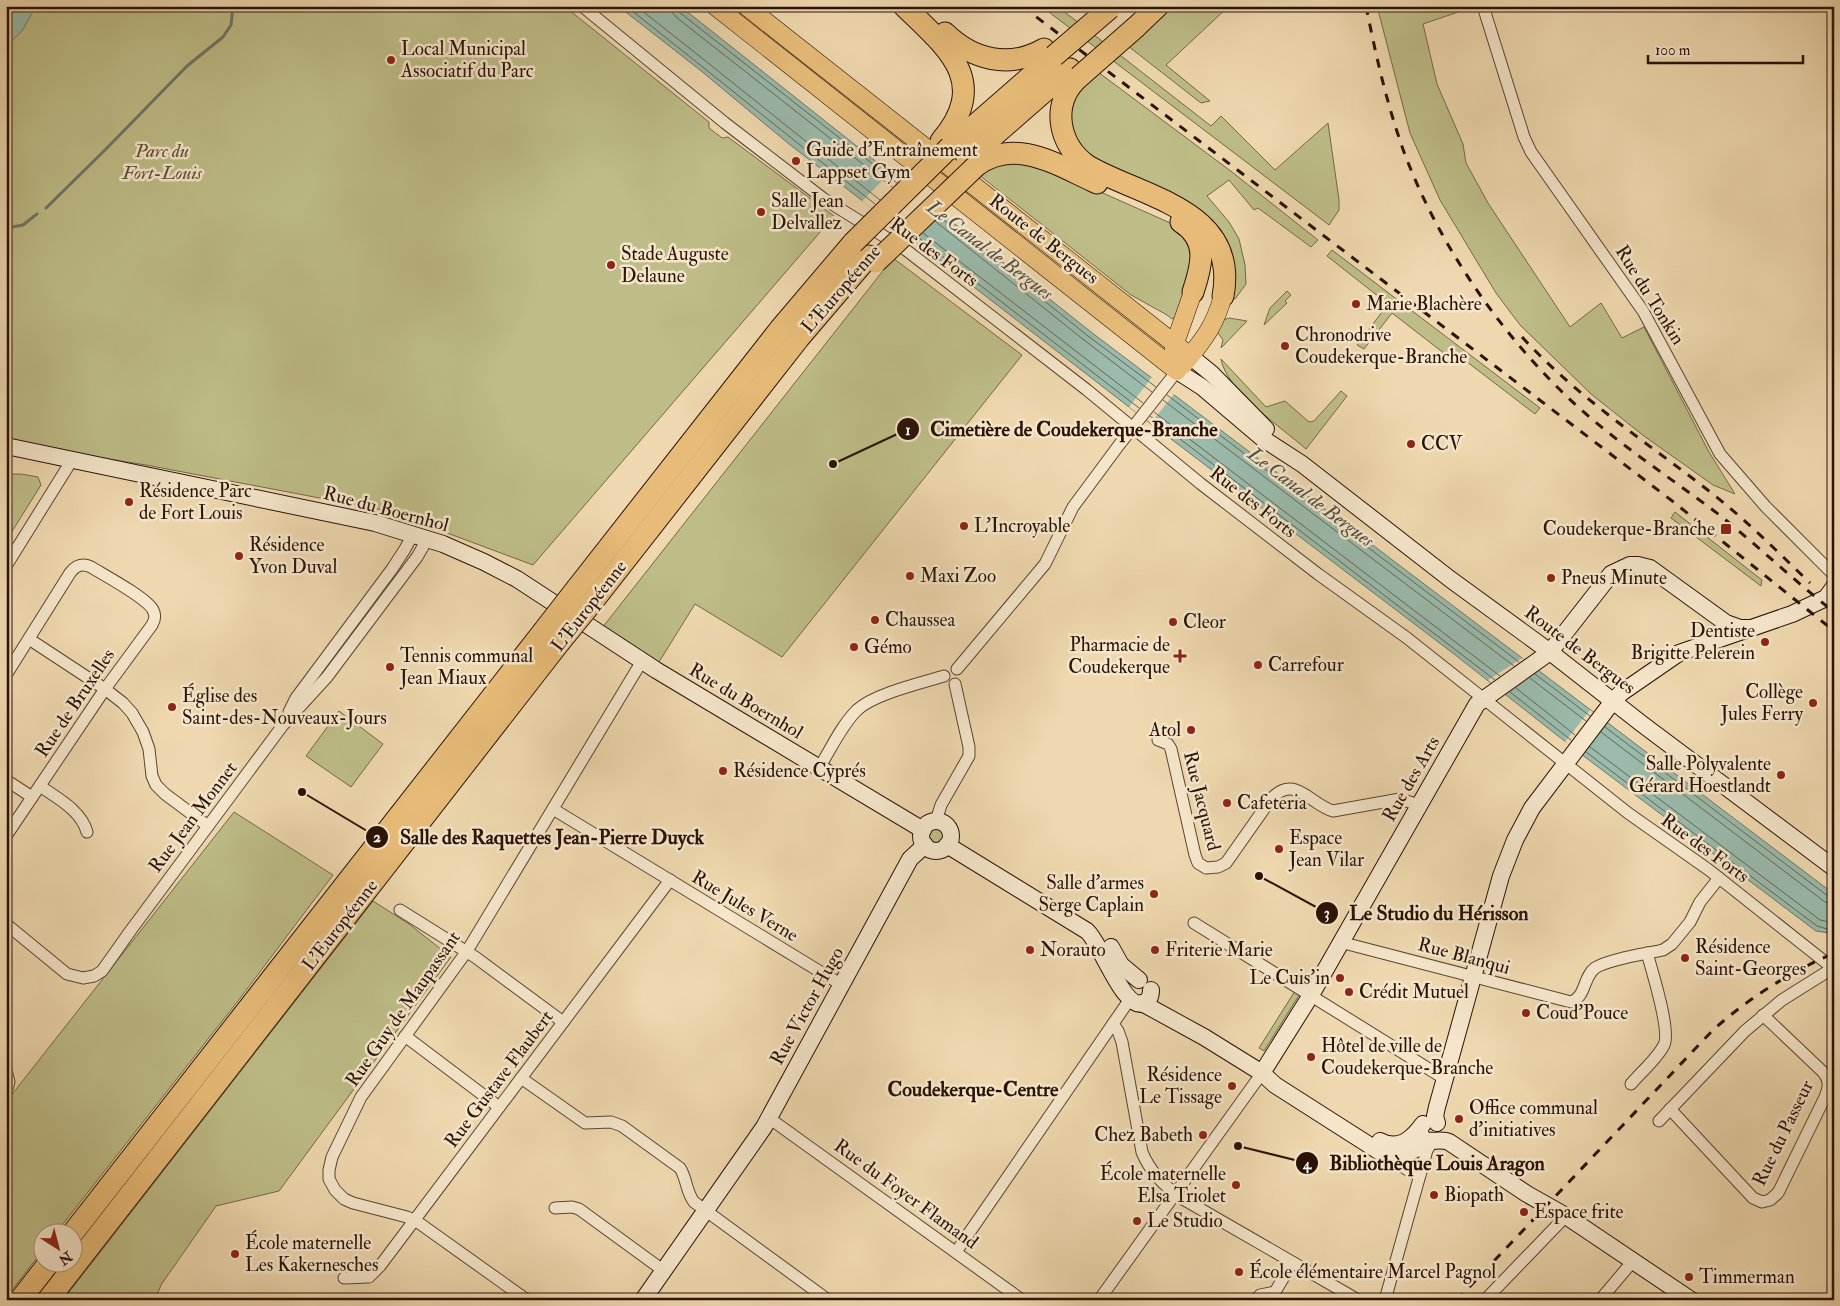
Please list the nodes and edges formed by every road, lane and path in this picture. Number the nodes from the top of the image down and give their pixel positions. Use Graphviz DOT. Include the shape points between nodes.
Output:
graph roads {
  1 [pos="582,6"];
  2 [pos="715,6"];
  3 [pos="746,6"];
  4 [pos="904,6"];
  5 [pos="917,6"];
  6 [pos="1144,6"];
  7 [pos="1158,6"];
  8 [pos="1483,6"];
  9 [pos="1116,14"];
  10 [pos="1062,63"];
  11 [pos="959,153"];
  12 [pos="861,249"];
  13 [pos="1193,292"];
  14 [pos="1223,296"];
  15 [pos="1175,343"];
  16 [pos="1190,356"];
  17 [pos="1172,377"];
  18 [pos="1137,423"];
  19 [pos="6,446"];
  20 [pos="72,460"];
  21 [pos="1302,464"];
  22 [pos="420,536"];
  23 [pos="6,566"];
  24 [pos="1834,575"];
  25 [pos="585,594"];
  26 [pos="1831,594"];
  27 [pos="1712,614"];
  28 [pos="1752,628"];
  29 [pos="551,638"];
  30 [pos="29,639"];
  31 [pos="1715,641"];
  32 [pos="1550,652"];
  33 [pos="642,661"];
  34 [pos="957,670"];
  35 [pos="6,675"];
  36 [pos="944,676"];
  37 [pos="955,684"];
  38 [pos="105,689"];
  39 [pos="1489,694"];
  40 [pos="1609,706"];
  41 [pos="1158,740"];
  42 [pos="1569,759"];
  43 [pos="819,768"];
  44 [pos="6,780"];
  45 [pos="40,786"];
  46 [pos="32,797"];
  47 [pos="1418,805"];
  48 [pos="553,809"];
  49 [pos="208,826"];
  50 [pos="87,832"];
  51 [pos="928,832"];
  52 [pos="6,836"];
  53 [pos="947,845"];
  54 [pos="1834,868"];
  55 [pos="1719,878"];
  56 [pos="670,880"];
  57 [pos="400,910"];
  58 [pos="1194,923"];
  59 [pos="6,924"];
  60 [pos="1340,942"];
  61 [pos="467,951"];
  62 [pos="1647,953"];
  63 [pos="1833,968"];
  64 [pos="1474,977"];
  65 [pos="842,985"];
  66 [pos="1138,994"];
  67 [pos="1311,994"];
  68 [pos="1763,1015"];
  69 [pos="563,1022"];
  70 [pos="1113,1024"];
  71 [pos="405,1036"];
  72 [pos="6,1070"];
  73 [pos="1262,1073"];
  74 [pos="521,1078"];
  75 [pos="1445,1079"];
  76 [pos="1631,1084"];
  77 [pos="8,1087"];
  78 [pos="499,1107"];
  79 [pos="1670,1109"];
  80 [pos="769,1118"];
  81 [pos="1659,1120"];
  82 [pos="1432,1134"];
  83 [pos="1378,1151"];
  84 [pos="1420,1175"];
  85 [pos="1176,1194"];
  86 [pos="555,1208"];
  87 [pos="704,1210"];
  88 [pos="1566,1216"];
  89 [pos="414,1220"];
  90 [pos="80,1224"];
  91 [pos="956,1252"];
  92 [pos="1633,1261"];
  93 [pos="1292,1263"];
  94 [pos="661,1268"];
  95 [pos="40,1274"];
  96 [pos="344,1278"];
  97 [pos="20,1300"];
  98 [pos="48,1300"];
  99 [pos="528,1300"];
  100 [pos="634,1300"];
  101 [pos="643,1300"];
  102 [pos="828,1300"];
  103 [pos="1022,1300"];
  104 [pos="1099,1300"];
  105 [pos="1256,1300"];
  106 [pos="1358,1300"];
  107 [pos="1385,1300"];
  108 [pos="1485,1300"];
  109 [pos="1600,1300"];
  110 [pos="1691,1300"];
  1 -- 18 [label="street, Rue des Forts" via="824,199 906,250 1087,390"];
  2 -- 17 [label="main road, Route de Bergues"];
  3 -- 15 [label="main road, Route de Bergues"];
  4 -- 11 [label="highway" via="947,48 960,72 963,88 960,110 953,126"];
  5 -- 10 [label="highway" via="954,42 978,56 991,60 1025,58"];
  6 -- 9 [label="highway, L'Européenne"];
  7 -- 9 [label="highway"];
  8 -- 24 [label="street, Rue du Tonkin" via="1531,152 1643,311 1720,454 1766,507"];
  9 -- 10 [label="highway, L'Européenne"];
  9 -- 10 [label="highway"];
  10 -- 11 [label="highway, L'Européenne"];
  10 -- 14 [label="highway" via="1069,88 1061,109 1061,127 1069,148 1088,166 1180,209 1201,223 1213,237 1224,261 1226,279"];
  11 -- 12 [label="highway, L'Européenne, bridge"];
  11 -- 12 [label="highway, bridge"];
  11 -- 13 [label="highway" via="990,157 1021,153 1037,157 1178,220 1190,229 1200,248 1201,264"];
  12 -- 25 [label="highway, L'Européenne" via="830,300"];
  12 -- 25 [label="highway, L'Européenne" via="806,297 721,403"];
  13 -- 15 [label="main road"];
  14 -- 16 [label="main road" via="1212,328"];
  15 -- 16 [label="main road, Route de Bergues"];
  15 -- 17 [label="main road"];
  16 -- 17 [label="main road"];
  16 -- 21 [label="street, Route de Bergues"];
  17 -- 18 [label="street"];
  17 -- 21 [label="street, Route de Bergues" via="1202,388 1262,438"];
  18 -- 34 [label="street" via="1074,507 1047,562"];
  18 -- 39 [label="street, Rue des Forts" via="1201,484"];
  19 -- 20 [label="street, Rue du Boernhol"];
  20 -- 22 [label="street, Rue du Boernhol" via="375,523"];
  20 -- 23 [label="street"];
  21 -- 32 [label="street, Route de Bergues"];
  22 -- 33 [label="street, Rue du Boernhol" via="516,579"];
  22 -- 49 [label="street, Rue Jean Monnet" via="405,549 296,698 283,725"];
  25 -- 29 [label="highway, L'Européenne, bridge"];
  26 -- 28 [label="street" via="1792,614"];
  27 -- 28 [label="street" via="1733,626"];
  27 -- 31 [label="street" via="1720,630"];
  27 -- 32 [label="street, Rue des Arts" via="1653,569 1630,565 1608,577"];
  28 -- 31 [label="street"];
  29 -- 90 [label="highway, L'Européenne"];
  29 -- 98 [label="highway, L'Européenne"];
  30 -- 35 [label="street"];
  30 -- 38 [label="street"];
  30 -- 38 [label="street, Rue de Bruxelles" via="77,566 86,565 144,601 151,606 155,616 152,625"];
  31 -- 40 [label="street" via="1674,655 1630,686"];
  32 -- 39 [label="street, Rue des Arts"];
  32 -- 40 [label="street, Route de Bergues"];
  33 -- 43 [label="street, Rue du Boernhol"];
  33 -- 48 [label="street, Rue Guy de Maupassant"];
  34 -- 36 [label="street" via="948,669"];
  34 -- 37 [label="street" via="960,677"];
  36 -- 37 [label="street" via="947,683"];
  36 -- 43 [label="street" via="882,696 861,707 846,723"];
  37 -- 51 [label="street" via="969,756"];
  38 -- 45 [label="street, Rue de Bruxelles"];
  38 -- 49 [label="street" via="123,703 141,727 157,787"];
  39 -- 42 [label="street, Rue des Forts"];
  39 -- 47 [label="street, Rue des Arts" via="1475,707"];
  40 -- 42 [label="street"];
  40 -- 54 [label="street, Route de Bergues"];
  41 -- 47 [label="street, Rue Jacquard" via="1172,749 1196,858 1202,866 1212,868 1228,861 1274,796 1283,790 1293,789 1332,811 1400,799"];
  42 -- 55 [label="street, Rue des Forts" via="1634,818"];
  42 -- 64 [label="street" via="1532,808 1515,840 1501,876"];
  43 -- 51 [label="street, Rue du Boernhol"];
  44 -- 46 [label="street"];
  45 -- 46 [label="street, Rue de Bruxelles"];
  45 -- 50 [label="street" via="75,812"];
  46 -- 52 [label="street, Rue de Bruxelles"];
  47 -- 60 [label="street, Rue des Arts"];
  48 -- 56 [label="street, Rue Jules Verne"];
  48 -- 61 [label="street, Rue Guy de Maupassant"];
  49 -- 59 [label="street, Rue Jean Monnet" via="131,930 101,962 82,974"];
  51 -- 53 [label="street" via="929,849 937,850"];
  51 -- 53 [label="street" via="944,824 949,830"];
  51 -- 65 [label="street, Rue Victor Hugo"];
  53 -- 66 [label="street" via="1081,926 1092,936 1117,982"];
  55 -- 62 [label="street" via="1672,944"];
  55 -- 63 [label="street, Rue des Forts"];
  56 -- 65 [label="street, Rue Jules Verne"];
  56 -- 69 [label="street, Rue Gustave Flaubert"];
  57 -- 61 [label="street"];
  58 -- 67 [label="street"];
  60 -- 64 [label="street, Rue Blanqui"];
  60 -- 67 [label="street, Rue des Arts"];
  61 -- 69 [label="street"];
  61 -- 71 [label="street, Rue Guy de Maupassant"];
  62 -- 64 [label="street, Rue Blanqui" via="1596,968 1573,1002"];
  62 -- 76 [label="street" via="1666,1037 1661,1050"];
  63 -- 68 [label="street"];
  64 -- 75 [label="street"];
  65 -- 80 [label="street, Rue Victor Hugo"];
  66 -- 70 [label="street"];
  66 -- 73 [label="street"];
  67 -- 73 [label="street, Rue des Arts"];
  67 -- 75 [label="street"];
  68 -- 79 [label="street" via="1734,1040"];
  68 -- 79 [label="street, Rue du Passeur" via="1823,1072 1828,1081 1826,1093 1778,1193 1762,1202 1753,1198"];
  69 -- 74 [label="street, Rue Gustave Flaubert"];
  70 -- 85 [label="street" via="1122,1042 1143,1155 1158,1178"];
  70 -- 91 [label="street"];
  71 -- 78 [label="street"];
  71 -- 89 [label="street, Rue Guy de Maupassant" via="361,1097 332,1157 329,1174 335,1190 349,1201"];
  72 -- 77 [label="street"];
  73 -- 82 [label="street" via="1279,1078 1387,1144 1394,1146"];
  73 -- 83 [label="street"];
  73 -- 85 [label="street"];
  74 -- 78 [label="street, Rue Gustave Flaubert"];
  74 -- 87 [label="street" via="585,1123 611,1122 622,1126 680,1168 690,1198"];
  75 -- 82 [label="street"];
  78 -- 89 [label="street, Rue Gustave Flaubert"];
  79 -- 81 [label="street"];
  80 -- 87 [label="street, Rue Victor Hugo"];
  80 -- 91 [label="street, Rue du Foyer Flamand"];
  82 -- 83 [label="street" via="1402,1156"];
  82 -- 84 [label="street"];
  82 -- 88 [label="street" via="1532,1189"];
  83 -- 84 [label="street"];
  84 -- 107 [label="street"];
  85 -- 93 [label="street"];
  85 -- 104 [label="street"];
  86 -- 94 [label="street" via="579,1209"];
  87 -- 94 [label="street, Rue Victor Hugo"];
  87 -- 102 [label="street"];
  88 -- 92 [label="street"];
  88 -- 108 [label="street"];
  89 -- 96 [label="street, Rue Gustave Flaubert" via="373,1274 364,1278"];
  89 -- 99 [label="street, Rue Guy de Maupassant"];
  91 -- 103 [label="street, Rue du Foyer Flamand"];
  92 -- 109 [label="street"];
  92 -- 110 [label="street"];
  93 -- 105 [label="street" via="1275,1292 1260,1295"];
  93 -- 106 [label="street"];
  94 -- 100 [label="street, Rue Victor Hugo"];
  94 -- 101 [label="street, Rue Victor Hugo"];
  95 -- 97 [label="highway"];
}
